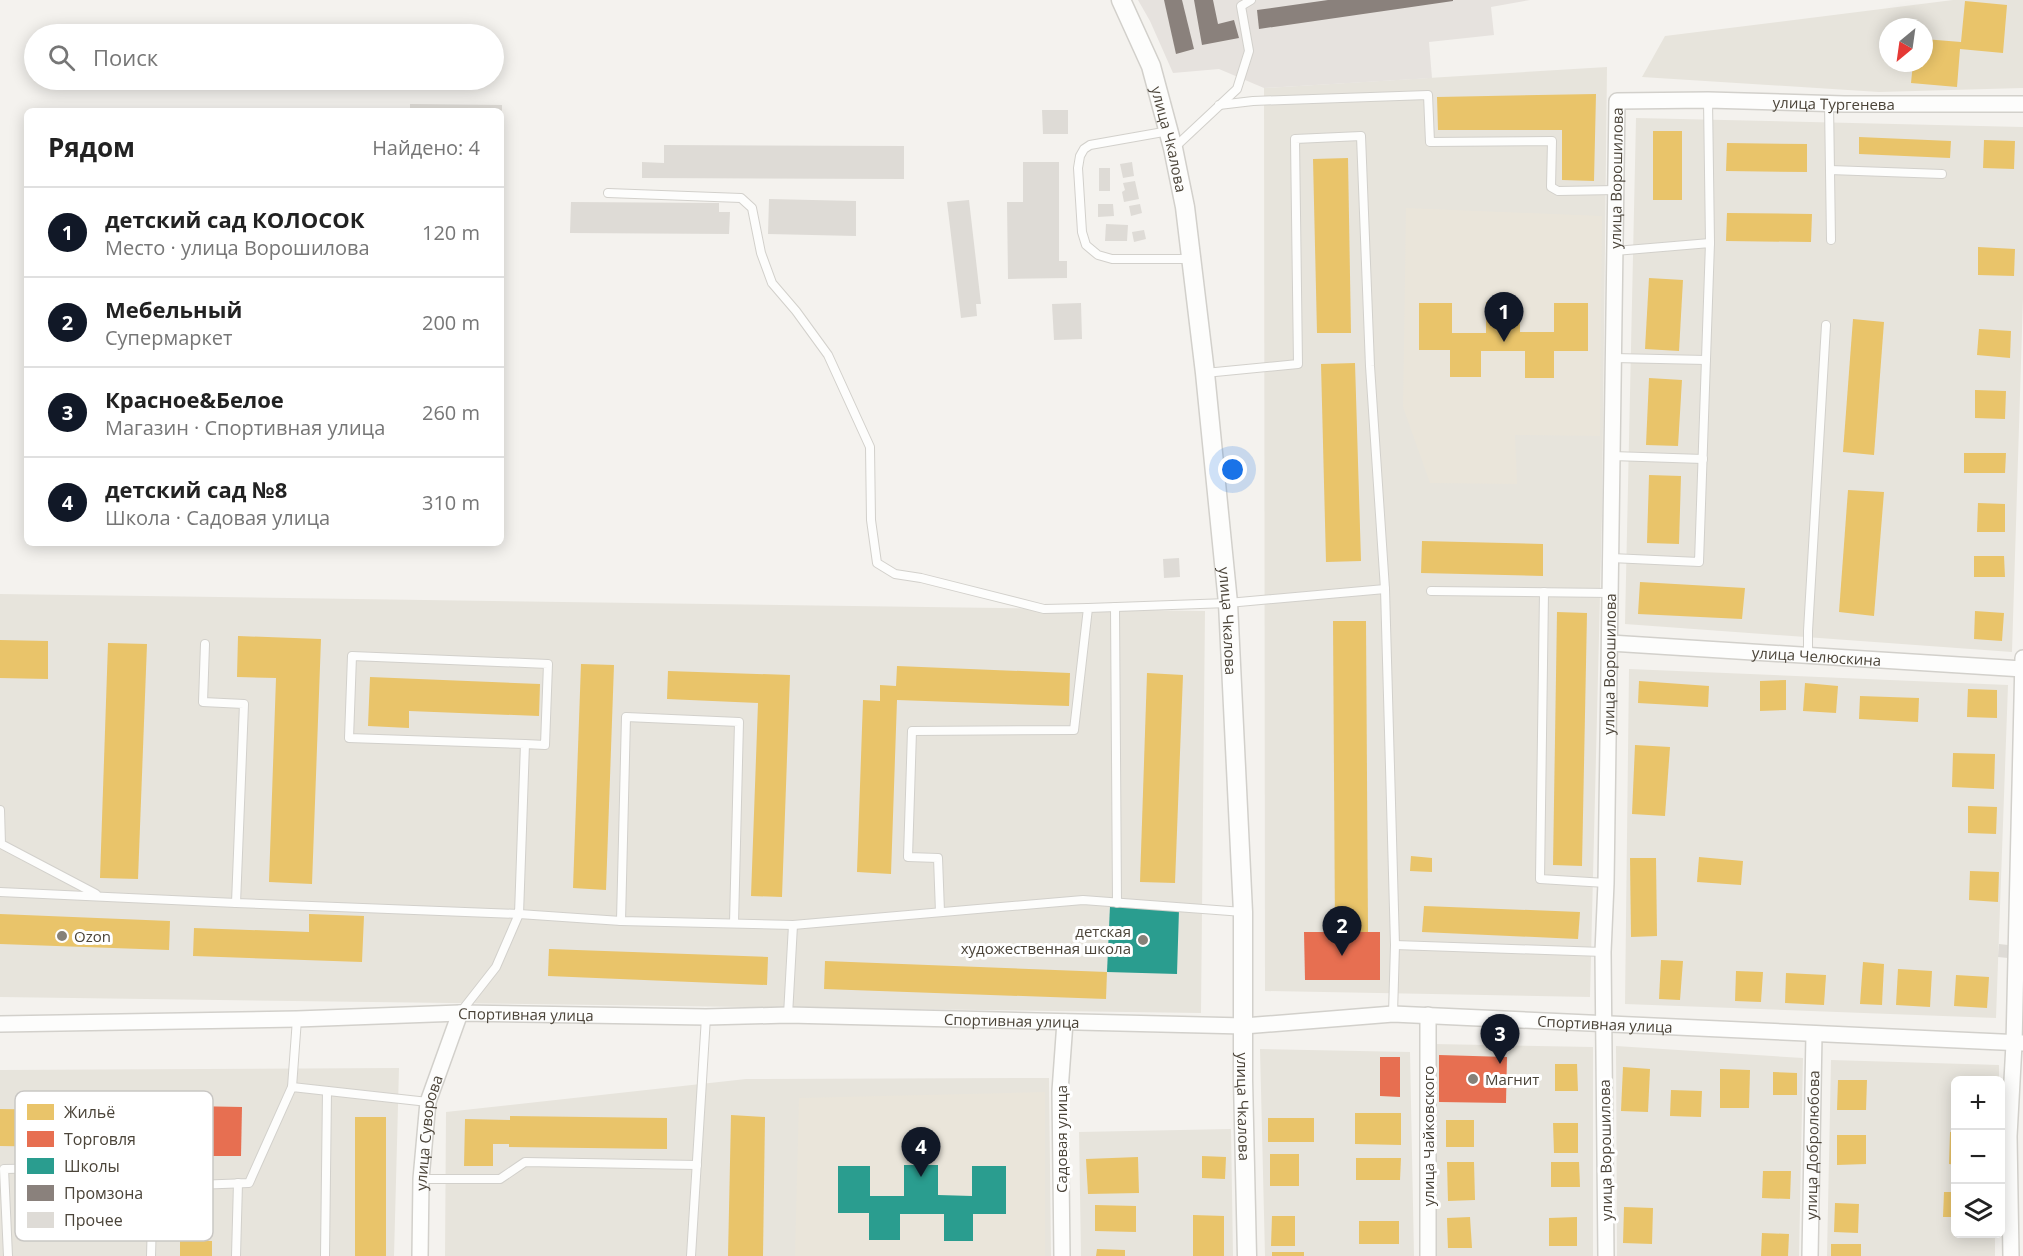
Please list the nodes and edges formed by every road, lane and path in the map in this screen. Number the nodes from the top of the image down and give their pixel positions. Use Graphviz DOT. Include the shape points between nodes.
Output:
graph roads {
  1 [pos="1121,0"];
  2 [pos="1251,0"];
  3 [pos="1240,3"];
  4 [pos="1647,100"];
  5 [pos="1708,100"];
  6 [pos="1829,103"];
  7 [pos="2023,104"];
  8 [pos="1219,105"];
  9 [pos="1171,140"];
  10 [pos="1830,170"];
  11 [pos="1942,174"];
  12 [pos="1616,190"];
  13 [pos="608,193"];
  14 [pos="1832,240"];
  15 [pos="1710,243"];
  16 [pos="1615,251"];
  17 [pos="1191,259"];
  18 [pos="1826,325"];
  19 [pos="1614,358"];
  20 [pos="1706,360"];
  21 [pos="1205,374"];
  22 [pos="1612,456"];
  23 [pos="1703,459"];
  24 [pos="1611,558"];
  25 [pos="1385,590"];
  26 [pos="1431,591"];
  27 [pos="1545,592"];
  28 [pos="1611,593"];
  29 [pos="1228,603"];
  30 [pos="1115,607"];
  31 [pos="1088,608"];
  32 [pos="1610,643"];
  33 [pos="205,644"];
  34 [pos="1808,655"];
  35 [pos="2023,665"];
  36 [pos="525,744"];
  37 [pos="0,810"];
  38 [pos="1606,883"];
  39 [pos="0,892"];
  40 [pos="100,896"];
  41 [pos="236,903"];
  42 [pos="1117,903"];
  43 [pos="940,912"];
  44 [pos="1243,912"];
  45 [pos="519,914"];
  46 [pos="621,921"];
  47 [pos="734,923"];
  48 [pos="793,925"];
  49 [pos="1395,945"];
  50 [pos="1604,952"];
  51 [pos="460,1013"];
  52 [pos="1394,1014"];
  53 [pos="788,1015"];
  54 [pos="1428,1015"];
  55 [pos="706,1017"];
  56 [pos="297,1019"];
  57 [pos="1065,1022"];
  58 [pos="1604,1023"];
  59 [pos="0,1024"];
  60 [pos="1244,1026"];
  61 [pos="1814,1034"];
  62 [pos="2019,1044"];
  63 [pos="2023,1057"];
  64 [pos="292,1087"];
  65 [pos="327,1091"];
  66 [pos="428,1102"];
  67 [pos="697,1165"];
  68 [pos="15,1169"];
  69 [pos="421,1179"];
  70 [pos="238,1183"];
  71 [pos="213,1184"];
  72 [pos="151,1241"];
  73 [pos="8,1256"];
  74 [pos="150,1256"];
  75 [pos="236,1256"];
  76 [pos="325,1256"];
  77 [pos="420,1256"];
  78 [pos="691,1256"];
  79 [pos="1062,1256"];
  80 [pos="1247,1256"];
  81 [pos="1428,1256"];
  82 [pos="1606,1256"];
  83 [pos="1810,1256"];
  84 [pos="2011,1256"];
  1 -- 9 [label="street, улица Чкалова" via="1151,66"];
  2 -- 3 [label="lane"];
  3 -- 8 [label="lane" via="1249,51 1236,89"];
  4 -- 5 [label="street, улица Тургенева"];
  4 -- 12 [label="street, улица Ворошилова" via="1617,101"];
  5 -- 6 [label="street, улица Тургенева"];
  5 -- 15 [label="lane"];
  6 -- 7 [label="street, улица Тургенева"];
  6 -- 10 [label="lane"];
  8 -- 9 [label="lane"];
  8 -- 12 [label="lane" via="1428,95 1430,142 1552,141 1551,186 1557,191"];
  9 -- 17 [label="street, улица Чкалова"];
  9 -- 17 [label="lane" via="1090,145 1084,149 1078,168 1082,232 1086,244 1098,255 1112,259"];
  10 -- 11 [label="lane"];
  10 -- 14 [label="lane"];
  12 -- 16 [label="street, улица Ворошилова"];
  13 -- 31 [label="lane" via="741,198 752,208 772,283 828,355 870,447 871,520 877,563 895,574 1044,609"];
  15 -- 16 [label="lane"];
  15 -- 20 [label="lane"];
  16 -- 19 [label="street, улица Ворошилова"];
  17 -- 21 [label="street, улица Чкалова"];
  18 -- 34 [label="lane"];
  19 -- 20 [label="lane"];
  19 -- 22 [label="street, улица Ворошилова"];
  20 -- 23 [label="lane"];
  21 -- 25 [label="lane" via="1299,364 1295,139 1361,136 1370,366"];
  21 -- 29 [label="street, улица Чкалова"];
  22 -- 23 [label="lane"];
  22 -- 24 [label="street, улица Ворошилова"];
  23 -- 24 [label="lane" via="1699,562"];
  24 -- 28 [label="street, улица Ворошилова"];
  25 -- 29 [label="lane"];
  25 -- 49 [label="lane"];
  26 -- 27 [label="lane"];
  27 -- 28 [label="lane"];
  27 -- 38 [label="lane" via="1540,879"];
  28 -- 32 [label="street, улица Ворошилова"];
  29 -- 30 [label="lane"];
  29 -- 44 [label="street, улица Чкалова"];
  30 -- 31 [label="lane"];
  30 -- 42 [label="lane"];
  31 -- 43 [label="lane" via="1074,730 912,731 908,857 938,858"];
  32 -- 34 [label="street, улица Челюскина"];
  32 -- 38 [label="street, улица Ворошилова"];
  33 -- 41 [label="lane" via="203,702 244,704"];
  34 -- 35 [label="street, улица Челюскина"];
  35 -- 62 [label="street"];
  36 -- 36 [label="lane" via="545,745 548,663 352,656 349,738"];
  36 -- 45 [label="lane"];
  37 -- 40 [label="lane" via="1,844"];
  38 -- 50 [label="street, улица Ворошилова"];
  39 -- 40 [label="lane"];
  40 -- 41 [label="lane"];
  41 -- 45 [label="lane"];
  42 -- 43 [label="lane" via="1083,900"];
  42 -- 44 [label="lane"];
  43 -- 48 [label="lane"];
  44 -- 60 [label="street, улица Чкалова"];
  45 -- 46 [label="lane"];
  45 -- 51 [label="lane" via="496,967"];
  46 -- 47 [label="lane"];
  46 -- 47 [label="lane" via="626,717 739,722"];
  47 -- 48 [label="lane"];
  48 -- 53 [label="lane"];
  49 -- 50 [label="lane"];
  49 -- 52 [label="lane"];
  50 -- 58 [label="street, улица Ворошилова"];
  51 -- 55 [label="street, Спортивная улица"];
  51 -- 56 [label="street, Спортивная улица"];
  51 -- 66 [label="street, улица Суворова"];
  52 -- 54 [label="street, Спортивная улица"];
  52 -- 60 [label="street, Спортивная улица"];
  53 -- 55 [label="street, Спортивная улица"];
  53 -- 57 [label="street, Спортивная улица"];
  54 -- 58 [label="street, Спортивная улица"];
  54 -- 81 [label="street, улица Чайковского"];
  55 -- 67 [label="lane"];
  56 -- 59 [label="street, Спортивная улица"];
  56 -- 64 [label="lane"];
  57 -- 60 [label="street, Спортивная улица"];
  57 -- 79 [label="street, Садовая улица" via="1060,1091"];
  58 -- 61 [label="street, Спортивная улица"];
  58 -- 82 [label="street, улица Ворошилова"];
  60 -- 80 [label="street, улица Чкалова"];
  61 -- 62 [label="street, Спортивная улица"];
  61 -- 83 [label="street, улица Добролюбова"];
  62 -- 63 [label="street"];
  62 -- 84 [label="street" via="2009,1136"];
  64 -- 65 [label="lane"];
  64 -- 70 [label="lane" via="249,1183"];
  65 -- 66 [label="lane"];
  65 -- 76 [label="lane"];
  66 -- 69 [label="street, улица Суворова"];
  67 -- 69 [label="lane" via="525,1162 500,1179"];
  67 -- 78 [label="lane"];
  68 -- 73 [label="lane" via="4,1169"];
  69 -- 77 [label="street, улица Суворова"];
  70 -- 71 [label="lane"];
  70 -- 75 [label="lane"];
  72 -- 74 [label="lane"];
}
